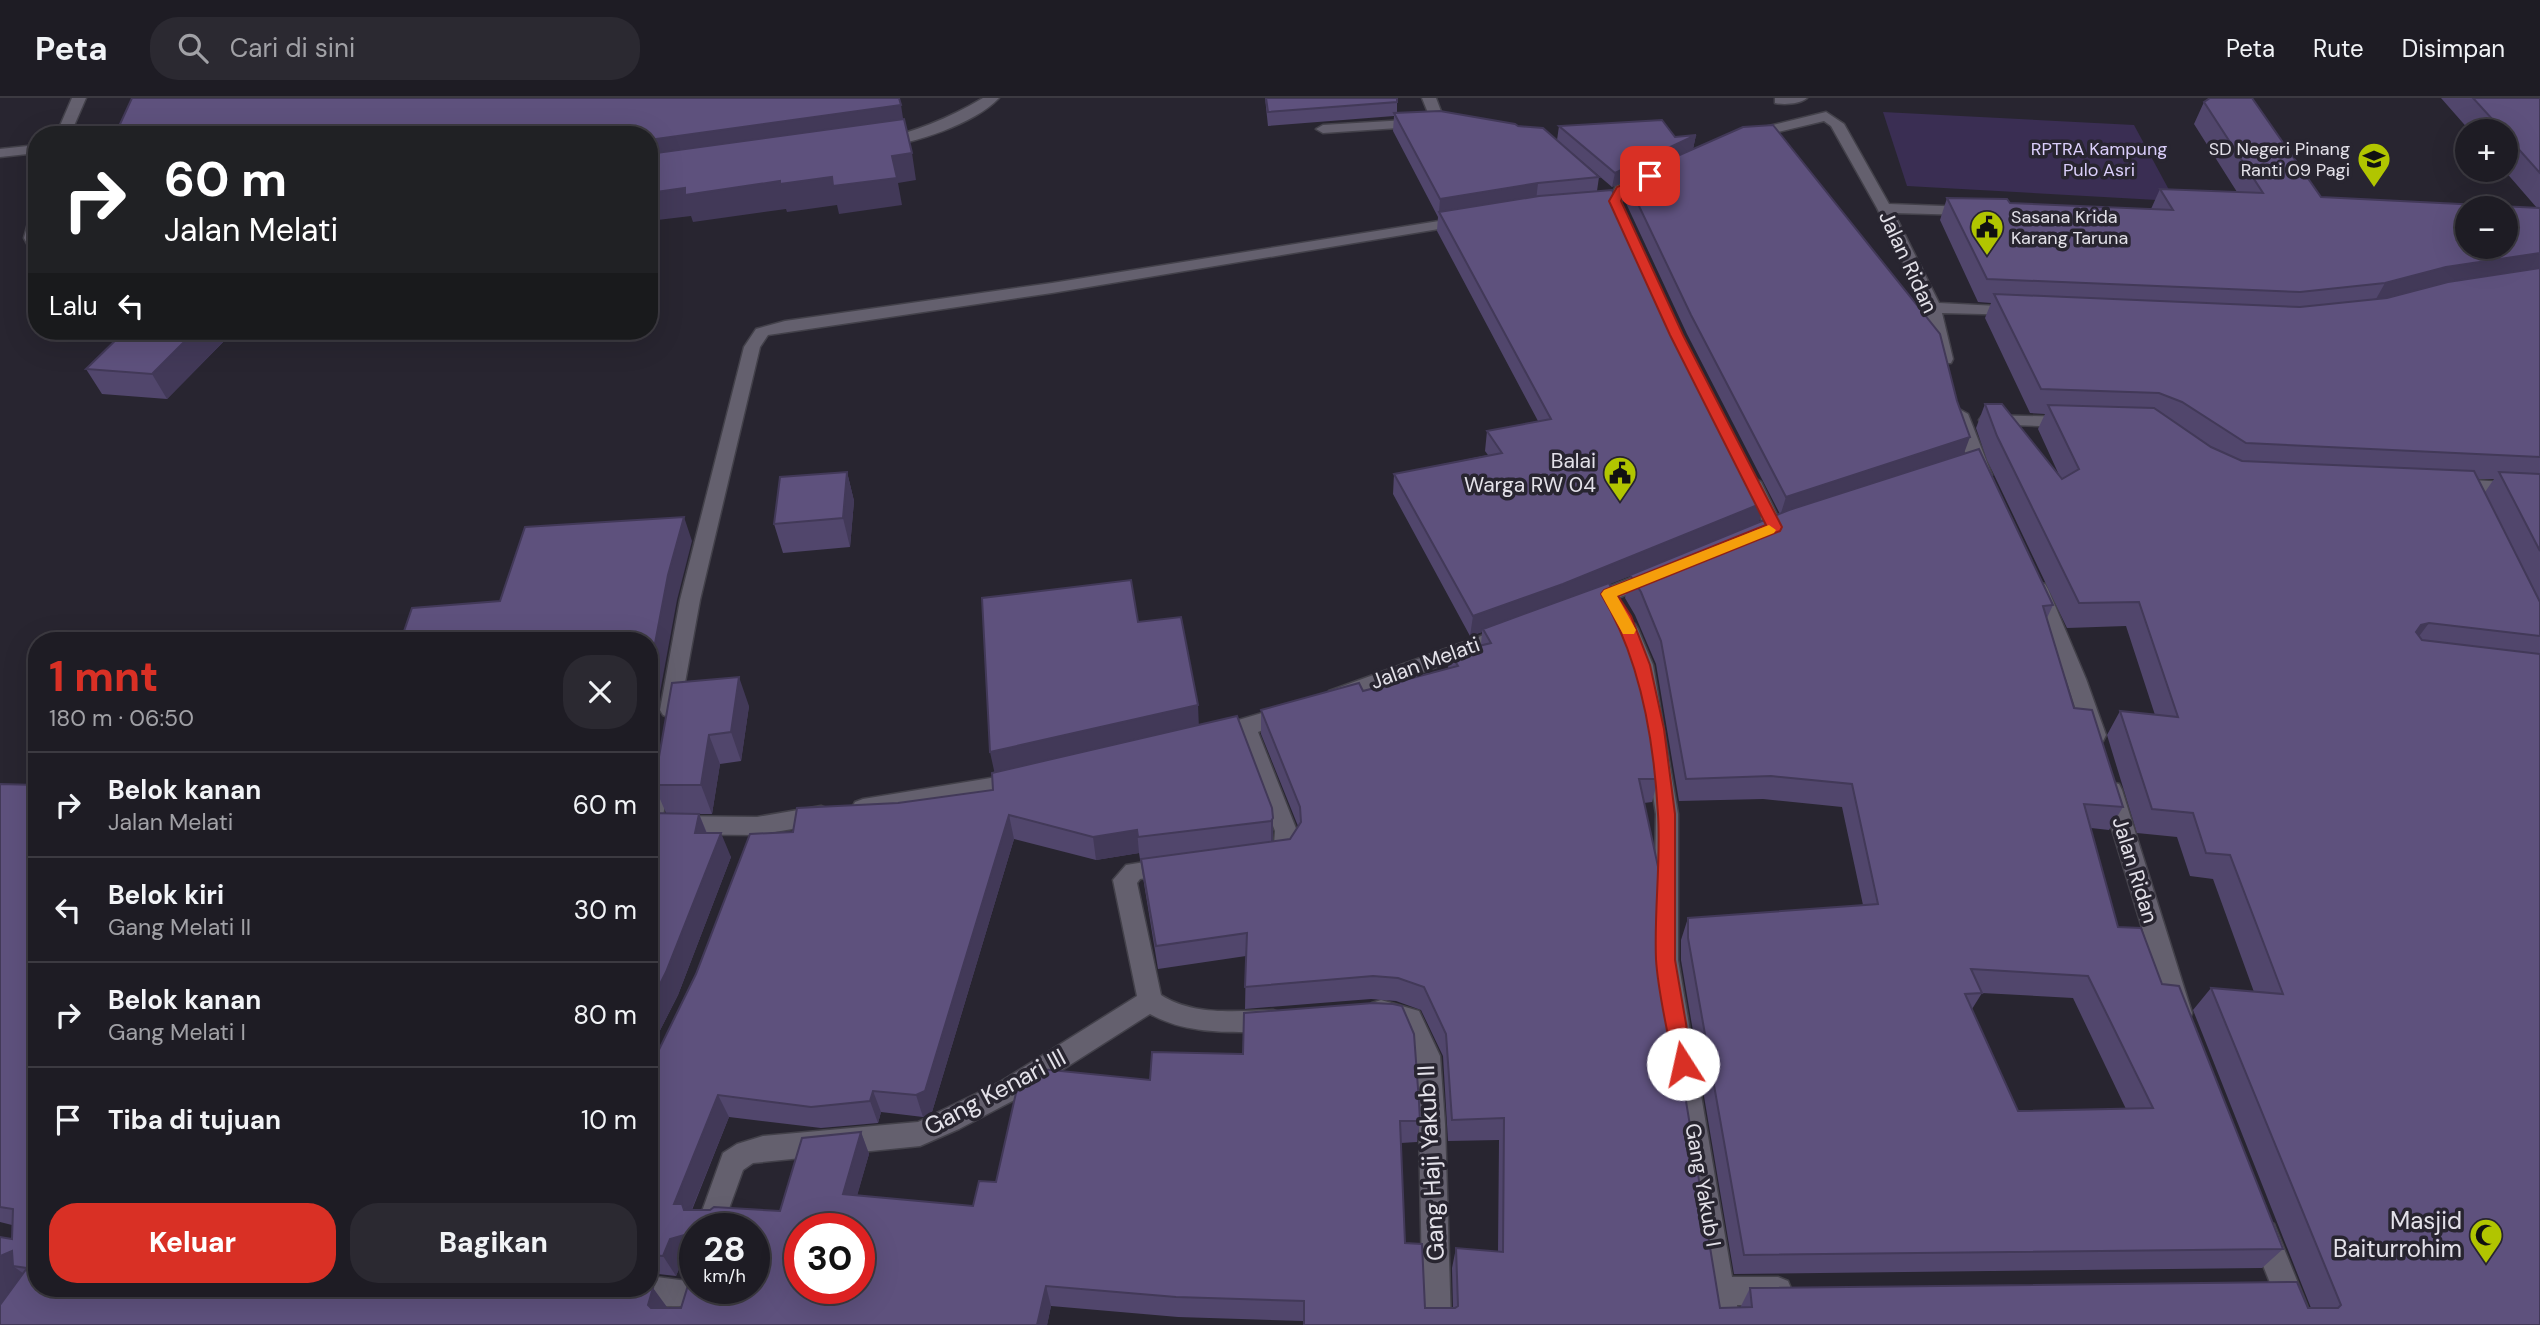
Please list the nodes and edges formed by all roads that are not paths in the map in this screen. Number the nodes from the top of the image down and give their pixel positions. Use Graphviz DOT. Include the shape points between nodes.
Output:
graph roads {
  1 [pos="79,98"];
  2 [pos="992,98"];
  3 [pos="1429,98"];
  4 [pos="1800,98"];
  5 [pos="1780,100"];
  6 [pos="67,126"];
  7 [pos="1323,129"];
  8 [pos="1736,138"];
  9 [pos="861,147"];
  10 [pos="28,150"];
  11 [pos="0,153"];
  12 [pos="1664,170"];
  13 [pos="1609,203"];
  14 [pos="1884,208"];
  15 [pos="1980,212"];
  16 [pos="1483,217"];
  17 [pos="1933,309"];
  18 [pos="2040,313"];
  19 [pos="1961,419"];
  20 [pos="2082,422"];
  21 [pos="1744,466"];
  22 [pos="2438,485"];
  23 [pos="2465,486"];
  24 [pos="2540,490"];
  25 [pos="1993,496"];
  26 [pos="2477,509"];
  27 [pos="1798,520"];
  28 [pos="1774,527"];
  29 [pos="1749,538"];
  30 [pos="2027,567"];
  31 [pos="1672,568"];
  32 [pos="1609,594"];
  33 [pos="1567,612"];
  34 [pos="1529,626"];
  35 [pos="1247,728"];
  36 [pos="1195,740"];
  37 [pos="1040,777"];
  38 [pos="658,779"];
  39 [pos="658,825"];
  40 [pos="757,826"];
  41 [pos="748,850"];
  42 [pos="1252,858"];
  43 [pos="1186,865"];
  44 [pos="1150,1001"];
  45 [pos="1355,1014"];
  46 [pos="1296,1020"];
  47 [pos="2189,1038"];
  48 [pos="714,1213"];
  49 [pos="2259,1220"];
  50 [pos="1804,1290"];
  51 [pos="658,1291"];
  52 [pos="679,1292"];
  53 [pos="1722,1292"];
  54 [pos="1437,1325"];
  55 [pos="1726,1325"];
  56 [pos="2301,1325"];
  1 -- 6 [label="street"];
  2 -- 9 [label="street" via="957,120 901,141"];
  3 -- 7 [label="street" via="1445,123"];
  4 -- 5 [label="street"];
  8 -- 14 [label="street, Jalan Ridan" via="1826,116 1837,124"];
  10 -- 11 [label="street"];
  12 -- 13 [label="street" via="1620,189"];
  14 -- 15 [label="street"];
  14 -- 17 [label="street, Jalan Ridan"];
  16 -- 38 [label="street" via="762,332 752,346 690,600"];
  17 -- 18 [label="street"];
  17 -- 19 [label="street, Jalan Ridan"];
  19 -- 20 [label="street"];
  19 -- 25 [label="street, Jalan Ridan" via="1970,463"];
  21 -- 28 [label="street"];
  22 -- 23 [label="street"];
  23 -- 24 [label="street"];
  23 -- 26 [label="street"];
  27 -- 28 [label="street"];
  28 -- 29 [label="street"];
  30 -- 47 [label="street, Jalan Ridan" via="2076,679"];
  31 -- 32 [label="street"];
  32 -- 33 [label="street"];
  32 -- 53 [label="street, Gang Yakub I" via="1643,665 1656,729 1667,814 1665,960"];
  34 -- 35 [label="street, Jalan Melati"];
  35 -- 36 [label="street, Jalan Melati"];
  35 -- 42 [label="street" via="1287,841 1279,855"];
  37 -- 40 [label="street"];
  39 -- 40 [label="street"];
  40 -- 41 [label="street"];
  43 -- 44 [label="street" via="1134,871 1125,880"];
  44 -- 46 [label="street" via="1178,1016"];
  44 -- 48 [label="street, Gang Kenari III" via="1027,1078 920,1134 763,1149 737,1158"];
  45 -- 54 [label="street, Gang Haji Yakub II" via="1378,1010 1410,1019 1427,1056"];
  49 -- 56 [label="street" via="2270,1285"];
  50 -- 53 [label="street"];
  51 -- 52 [label="street"];
  53 -- 55 [label="street, Gang Yakub I"];
}
